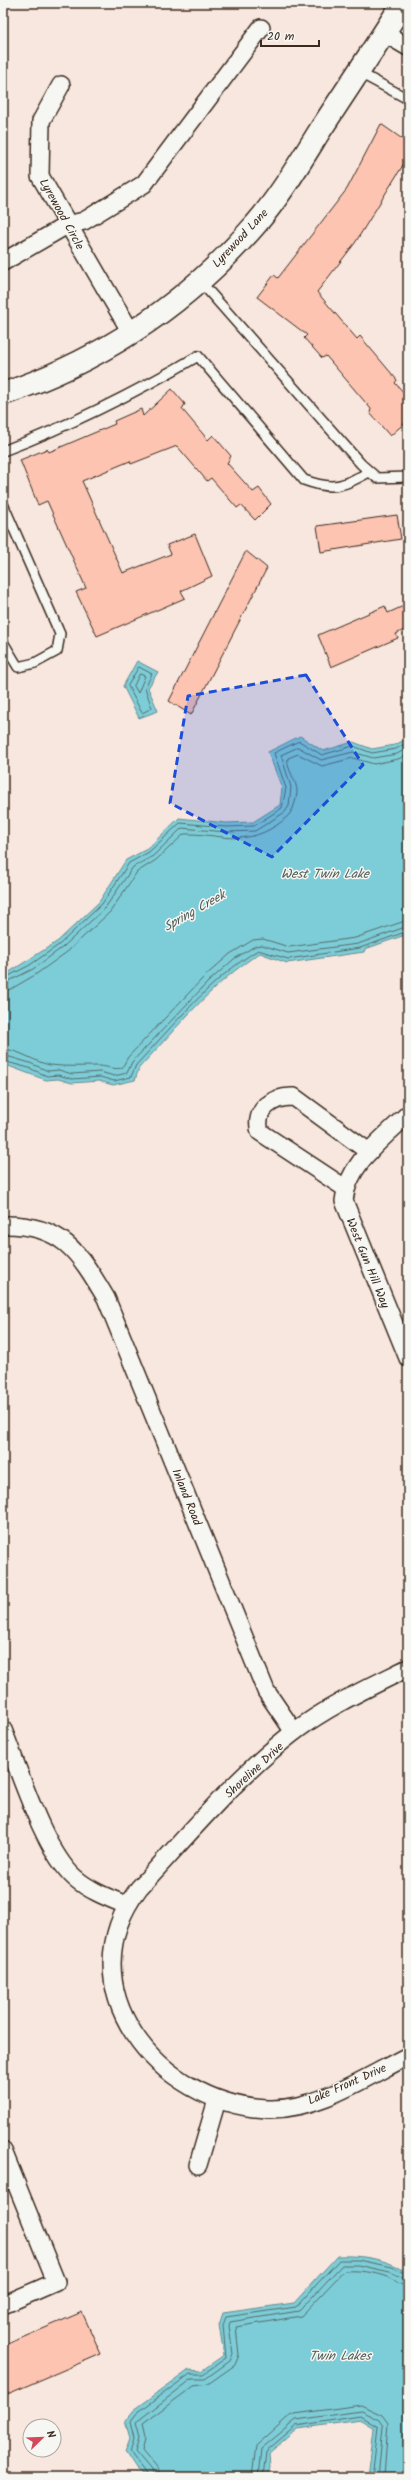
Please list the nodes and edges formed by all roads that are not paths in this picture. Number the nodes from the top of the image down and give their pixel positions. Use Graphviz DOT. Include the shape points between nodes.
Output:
graph roads {
  1 [pos="403,3"];
  2 [pos="261,28"];
  3 [pos="384,33"];
  4 [pos="408,47"];
  5 [pos="358,72"];
  6 [pos="61,85"];
  7 [pos="408,99"];
  8 [pos="67,225"];
  9 [pos="3,262"];
  10 [pos="199,280"];
  11 [pos="132,334"];
  12 [pos="3,394"];
  13 [pos="3,451"];
  14 [pos="369,472"];
  15 [pos="408,477"];
  16 [pos="3,504"];
  17 [pos="3,642"];
  18 [pos="408,1114"];
  19 [pos="369,1152"];
  20 [pos="345,1188"];
  21 [pos="3,1225"];
  22 [pos="408,1358"];
  23 [pos="408,1668"];
  24 [pos="3,1730"];
  25 [pos="294,1732"];
  26 [pos="126,1905"];
  27 [pos="408,2056"];
  28 [pos="217,2100"];
  29 [pos="3,2151"];
  30 [pos="198,2165"];
  31 [pos="3,2305"];
  1 -- 3 [label="street, Lyrewood Lane"];
  2 -- 8 [label="street" via="144,184 84,221"];
  3 -- 4 [label="street"];
  3 -- 5 [label="street, Lyrewood Lane"];
  5 -- 7 [label="lane"];
  5 -- 10 [label="street, Lyrewood Lane" via="284,188 256,224"];
  6 -- 8 [label="street, Lyrewood Circle" via="41,121 40,176"];
  8 -- 9 [label="street"];
  8 -- 11 [label="street, Lyrewood Circle"];
  10 -- 11 [label="street, Lyrewood Lane"];
  10 -- 14 [label="lane"];
  11 -- 12 [label="street, Lyrewood Lane" via="69,367"];
  13 -- 14 [label="lane" via="43,436 137,391 198,356 304,480 322,487 345,485"];
  14 -- 15 [label="lane" via="377,478"];
  16 -- 17 [label="lane" via="60,634 57,651 35,663 18,667"];
  18 -- 19 [label="street"];
  19 -- 20 [label="street"];
  19 -- 20 [label="street" via="294,1097 276,1099 264,1109 258,1125 260,1132"];
  20 -- 22 [label="street, West Gun Hill Way" via="344,1201 350,1218"];
  21 -- 25 [label="street, Inland Road" via="36,1228 70,1245 83,1260 106,1298 266,1691"];
  23 -- 25 [label="street, Shoreline Drive" via="328,1710"];
  24 -- 26 [label="street" via="58,1859 75,1878 95,1892"];
  25 -- 26 [label="street, Shoreline Drive" via="241,1778"];
  26 -- 28 [label="street, Lake Front Drive" via="114,1943 111,1966 113,1988 121,2011 132,2032 150,2056 173,2076"];
  27 -- 28 [label="street, Lake Front Drive" via="335,2092 289,2107 268,2109"];
  28 -- 30 [label="street"];
  29 -- 31 [label="street" via="56,2282"];
}
